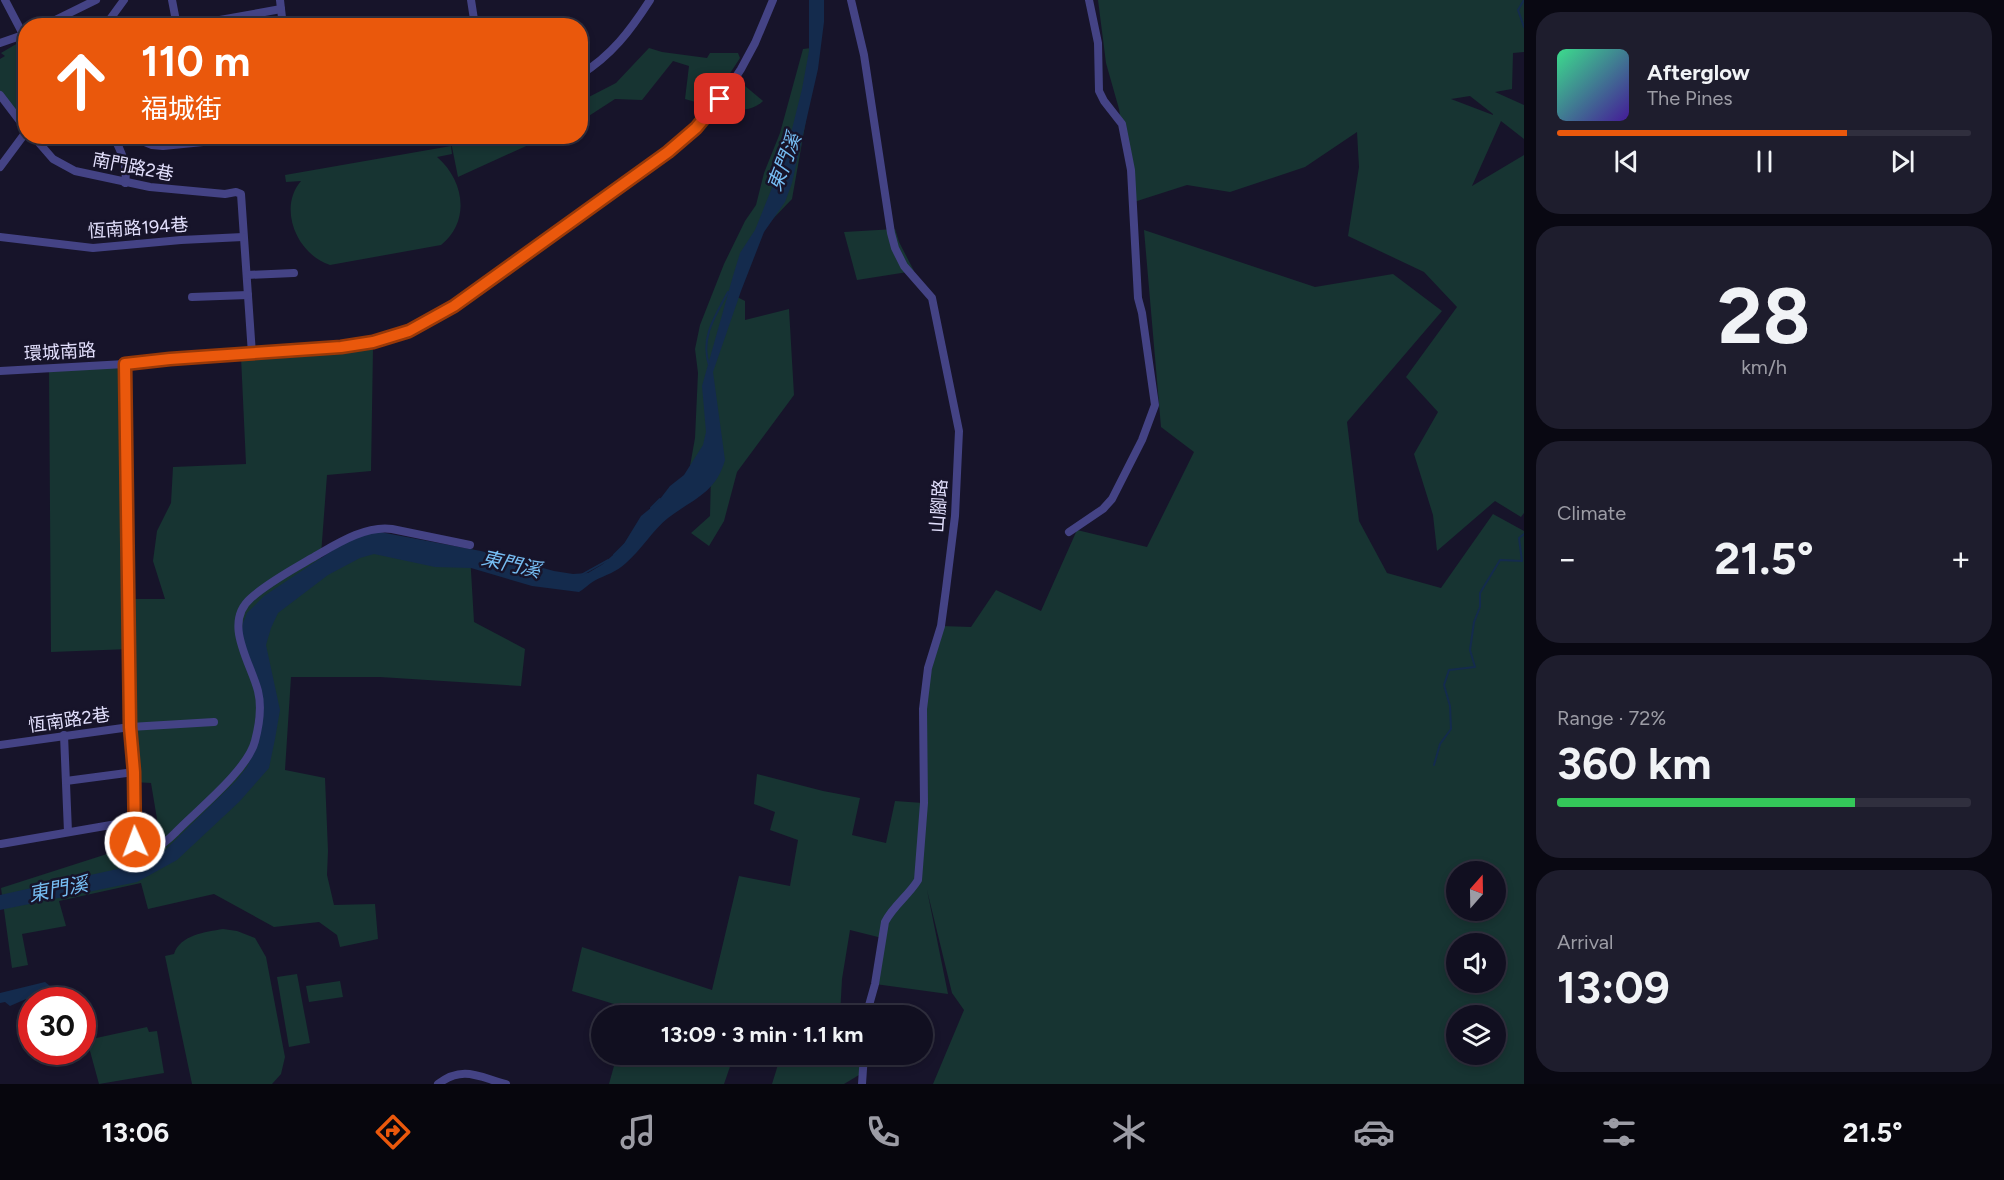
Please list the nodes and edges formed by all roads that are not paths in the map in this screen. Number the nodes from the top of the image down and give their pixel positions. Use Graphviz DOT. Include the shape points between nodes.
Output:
graph roads {
  1 [pos="5,0"];
  2 [pos="96,0"];
  3 [pos="124,0"];
  4 [pos="172,0"];
  5 [pos="471,0"];
  6 [pos="650,0"];
  7 [pos="773,0"];
  8 [pos="851,0"];
  9 [pos="1089,0"];
  10 [pos="280,4"];
  11 [pos="59,18"];
  12 [pos="111,18"];
  13 [pos="175,18"];
  14 [pos="220,18"];
  15 [pos="474,18"];
  16 [pos="18,24"];
  17 [pos="18,39"];
  18 [pos="0,43"];
  19 [pos="588,69"];
  20 [pos="0,95"];
  21 [pos="18,119"];
  22 [pos="18,141"];
  23 [pos="40,144"];
  24 [pos="118,144"];
  25 [pos="150,144"];
  26 [pos="181,144"];
  27 [pos="0,167"];
  28 [pos="126,183"];
  29 [pos="0,237"];
  30 [pos="243,237"];
  31 [pos="294,273"];
  32 [pos="247,275"];
  33 [pos="248,295"];
  34 [pos="192,297"];
  35 [pos="252,354"];
  36 [pos="125,364"];
  37 [pos="0,371"];
  38 [pos="1069,532"];
  39 [pos="470,545"];
  40 [pos="214,722"];
  41 [pos="130,727"];
  42 [pos="64,735"];
  43 [pos="0,745"];
  44 [pos="134,772"];
  45 [pos="66,781"];
  46 [pos="134,820"];
  47 [pos="68,832"];
  48 [pos="1,844"];
  49 [pos="869,1005"];
  50 [pos="863,1065"];
  51 [pos="438,1084"];
  52 [pos="506,1084"];
  53 [pos="862,1084"];
  1 -- 16 [label="street"];
  2 -- 11 [label="street"];
  3 -- 12 [label="street"];
  4 -- 13 [label="street"];
  5 -- 15 [label="street"];
  6 -- 19 [label="street" via="623,40"];
  7 -- 35 [label="street, 環城南路" via="741,69 696,128 454,306 409,331 382,340"];
  8 -- 49 [label="street, 山腳路" via="864,55 891,232 904,266 932,298 958,431 955,516 946,589 922,709 924,803 918,880 885,922"];
  9 -- 38 [label="street" via="1098,43 1099,91 1122,124 1131,170 1138,298 1155,405 1112,499"];
  10 -- 14 [label="street"];
  17 -- 18 [label="street"];
  20 -- 21 [label="street"];
  22 -- 27 [label="street"];
  23 -- 28 [label="street, 南門路2巷" via="64,166"];
  24 -- 28 [label="street" via="125,158"];
  25 -- 26 [label="street"];
  28 -- 30 [label="street, 南門路2巷" via="179,191 237,192 241,194"];
  29 -- 30 [label="street, 恆南路194巷" via="93,248"];
  30 -- 32 [label="street"];
  31 -- 32 [label="street"];
  32 -- 33 [label="street"];
  33 -- 34 [label="street"];
  33 -- 35 [label="street"];
  35 -- 36 [label="street, 環城南路"];
  36 -- 37 [label="street, 環城南路"];
  36 -- 41 [label="street"];
  39 -- 46 [label="street" via="381,527 338,543 249,599 239,621 238,636 260,702 250,753 243,765 156,848 138,849"];
  40 -- 41 [label="street, 恆南路2巷"];
  41 -- 42 [label="street, 恆南路2巷"];
  41 -- 44 [label="street"];
  42 -- 43 [label="street, 恆南路2巷"];
  42 -- 45 [label="street"];
  44 -- 45 [label="street"];
  44 -- 46 [label="street"];
  45 -- 47 [label="street"];
  46 -- 47 [label="street"];
  47 -- 48 [label="street"];
  50 -- 53 [label="street"];
  51 -- 52 [label="street" via="460,1073"];
}
